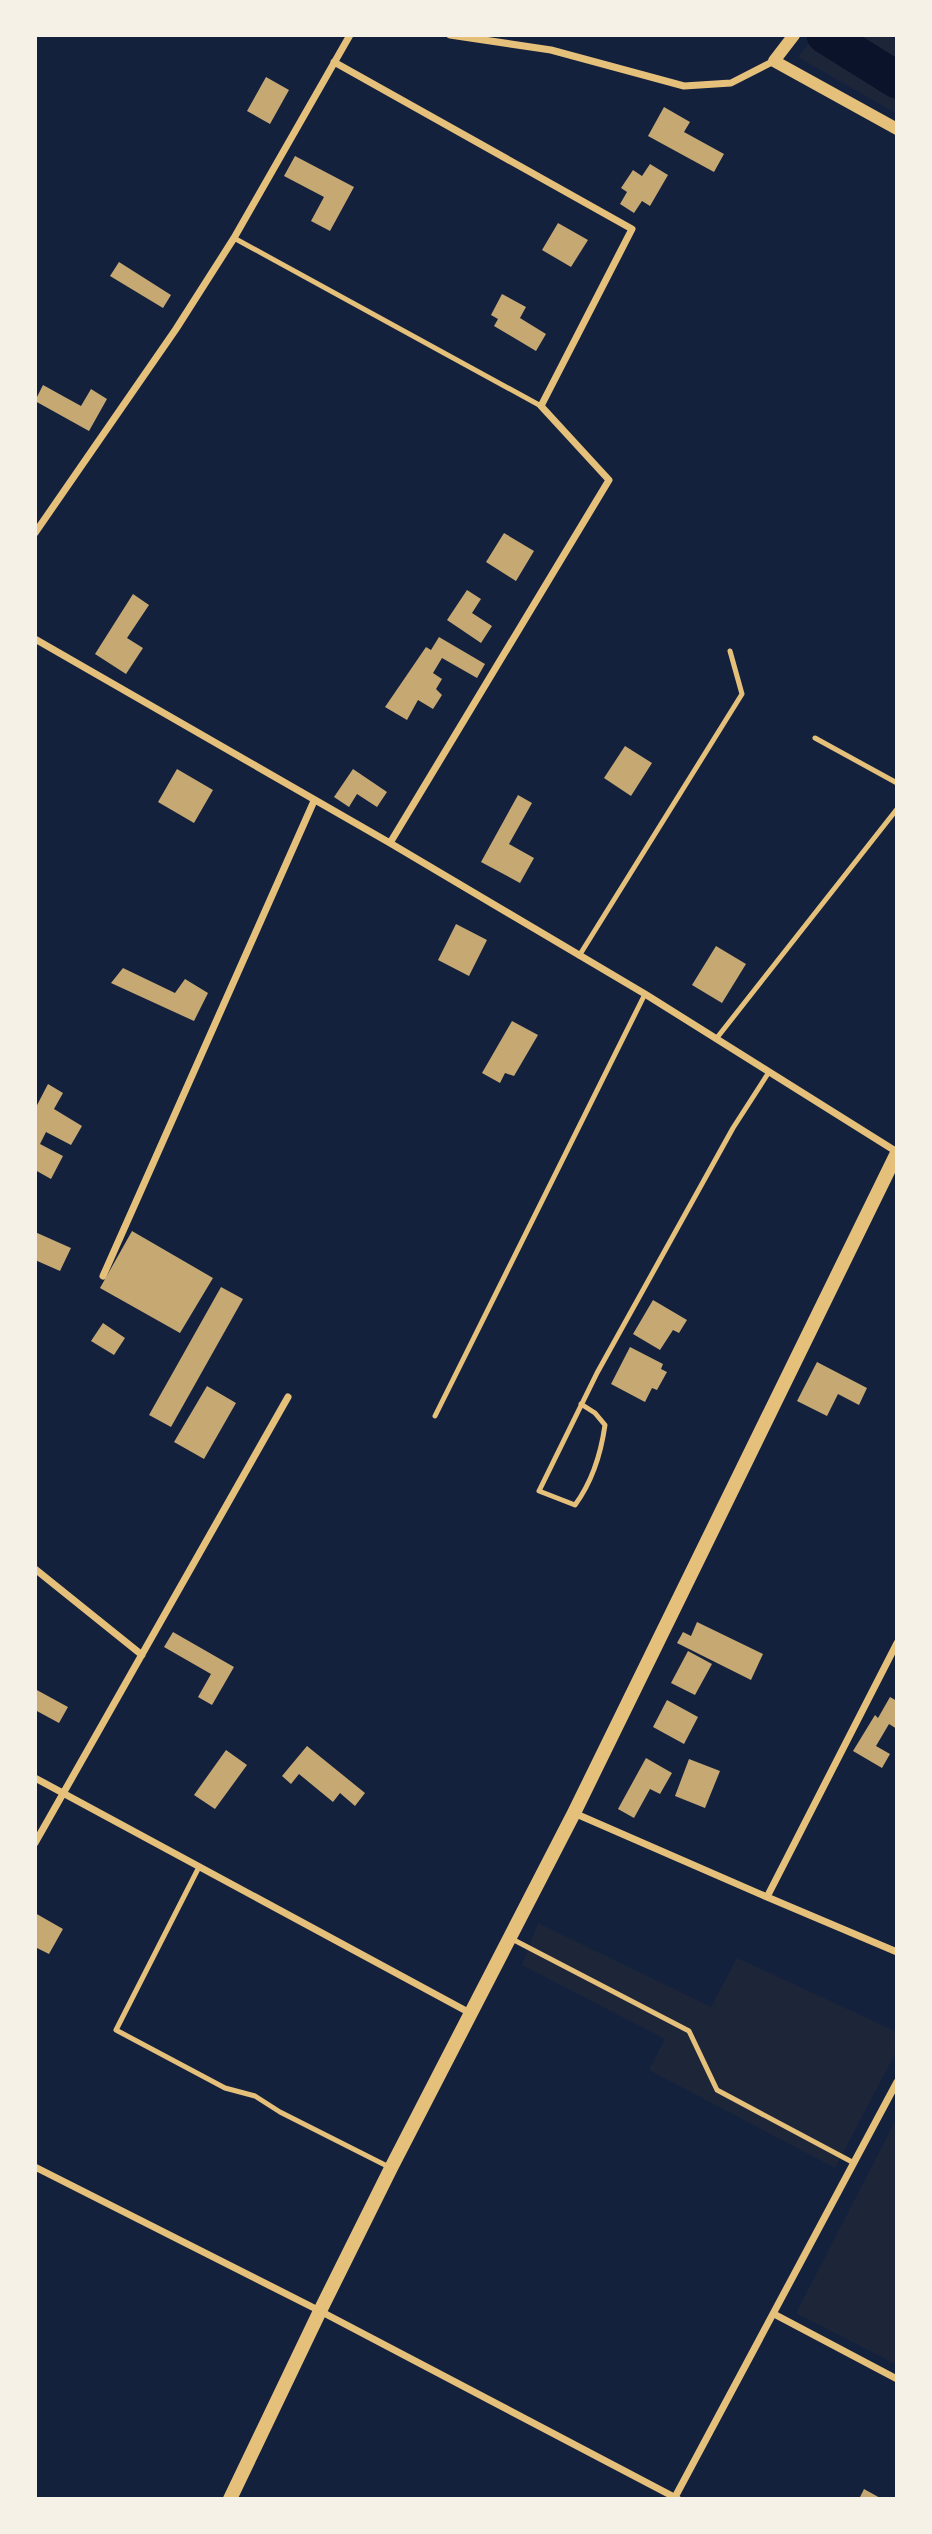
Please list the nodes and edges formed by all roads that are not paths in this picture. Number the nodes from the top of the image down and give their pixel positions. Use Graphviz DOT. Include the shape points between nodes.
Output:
graph roads {
  1 [pos="350,35"];
  2 [pos="450,35"];
  3 [pos="792,38"];
  4 [pos="774,61"];
  5 [pos="334,62"];
  6 [pos="897,129"];
  7 [pos="234,238"];
  8 [pos="541,406"];
  9 [pos="35,533"];
  10 [pos="35,639"];
  11 [pos="730,651"];
  12 [pos="815,738"];
  13 [pos="897,783"];
  14 [pos="314,801"];
  15 [pos="897,809"];
  16 [pos="390,843"];
  17 [pos="579,956"];
  18 [pos="645,994"];
  19 [pos="716,1039"];
  20 [pos="769,1072"];
  21 [pos="897,1152"];
  22 [pos="103,1276"];
  23 [pos="288,1397"];
  24 [pos="581,1404"];
  25 [pos="435,1416"];
  26 [pos="35,1569"];
  27 [pos="897,1643"];
  28 [pos="142,1655"];
  29 [pos="35,1778"];
  30 [pos="62,1793"];
  31 [pos="574,1813"];
  32 [pos="35,1843"];
  33 [pos="200,1867"];
  34 [pos="767,1897"];
  35 [pos="509,1938"];
  36 [pos="897,1952"];
  37 [pos="470,2013"];
  38 [pos="897,2082"];
  39 [pos="854,2163"];
  40 [pos="35,2167"];
  41 [pos="391,2168"];
  42 [pos="320,2311"];
  43 [pos="774,2314"];
  44 [pos="897,2378"];
  45 [pos="676,2498"];
  46 [pos="230,2499"];
  1 -- 5 [label="street"];
  2 -- 4 [label="street" via="551,50 684,86 731,83"];
  3 -- 4 [label="street"];
  4 -- 6 [label="street"];
  5 -- 7 [label="street"];
  5 -- 8 [label="street" via="632,229"];
  7 -- 8 [label="lane"];
  7 -- 9 [label="street"];
  8 -- 16 [label="street" via="609,480"];
  10 -- 14 [label="street"];
  11 -- 17 [label="lane" via="741,694"];
  12 -- 13 [label="lane"];
  14 -- 16 [label="street"];
  14 -- 22 [label="street"];
  15 -- 19 [label="lane"];
  16 -- 17 [label="street"];
  17 -- 18 [label="street"];
  18 -- 19 [label="street"];
  18 -- 25 [label="lane"];
  19 -- 20 [label="street"];
  20 -- 21 [label="street"];
  20 -- 24 [label="lane" via="733,1128"];
  21 -- 31 [label="main road"];
  23 -- 28 [label="street"];
  24 -- 24 [label="lane" via="605,1424 586,1490 575,1505 539,1491"];
  26 -- 28 [label="street"];
  27 -- 34 [label="street"];
  28 -- 30 [label="street"];
  29 -- 30 [label="street"];
  30 -- 32 [label="street"];
  30 -- 33 [label="street"];
  31 -- 34 [label="street"];
  31 -- 35 [label="main road"];
  33 -- 37 [label="street"];
  33 -- 41 [label="lane" via="116,2030"];
  34 -- 36 [label="street"];
  35 -- 37 [label="main road"];
  35 -- 39 [label="lane" via="689,2031 717,2090"];
  37 -- 41 [label="main road"];
  38 -- 39 [label="street"];
  39 -- 43 [label="street"];
  40 -- 42 [label="street"];
  41 -- 42 [label="main road"];
  42 -- 45 [label="street"];
  42 -- 46 [label="main road"];
  43 -- 44 [label="street"];
  43 -- 45 [label="street"];
}
